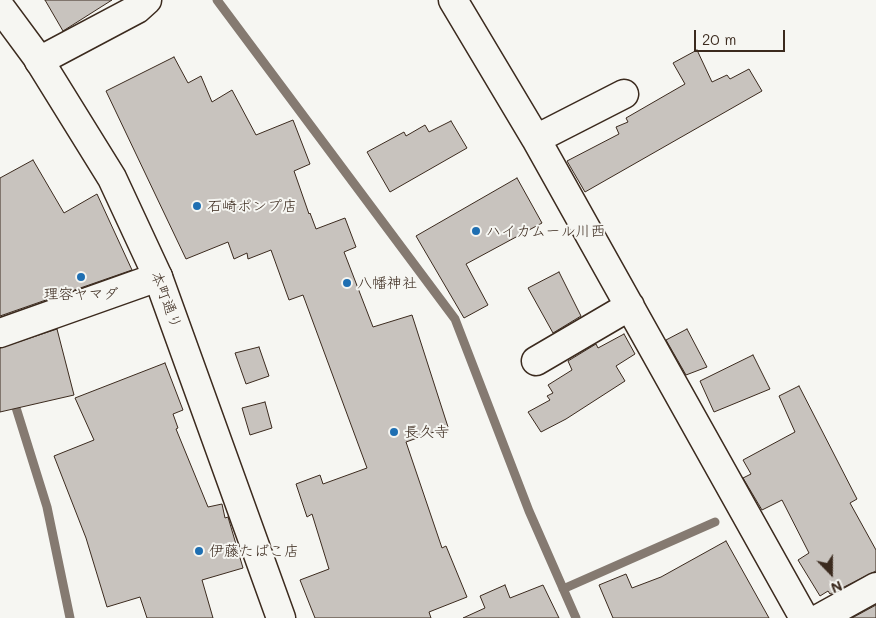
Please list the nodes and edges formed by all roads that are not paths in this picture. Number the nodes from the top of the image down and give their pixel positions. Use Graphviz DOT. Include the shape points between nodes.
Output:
graph roads {
  1 [pos="146,0"];
  2 [pos="453,0"];
  3 [pos="0,7"];
  4 [pos="39,62"];
  5 [pos="624,94"];
  6 [pos="536,139"];
  7 [pos="158,276"];
  8 [pos="630,306"];
  9 [pos="0,333"];
  10 [pos="536,361"];
  11 [pos="876,586"];
  12 [pos="281,618"];
  13 [pos="804,618"];
  14 [pos="820,618"];
  1 -- 4 [label="street" via="137,10"];
  2 -- 6 [label="street"];
  3 -- 4 [label="street, 本町通り"];
  4 -- 7 [label="street, 本町通り" via="112,178"];
  5 -- 6 [label="street"];
  6 -- 8 [label="street"];
  7 -- 9 [label="street"];
  7 -- 12 [label="street, 本町通り"];
  8 -- 10 [label="street"];
  8 -- 13 [label="street"];
  11 -- 14 [label="street"];
}
